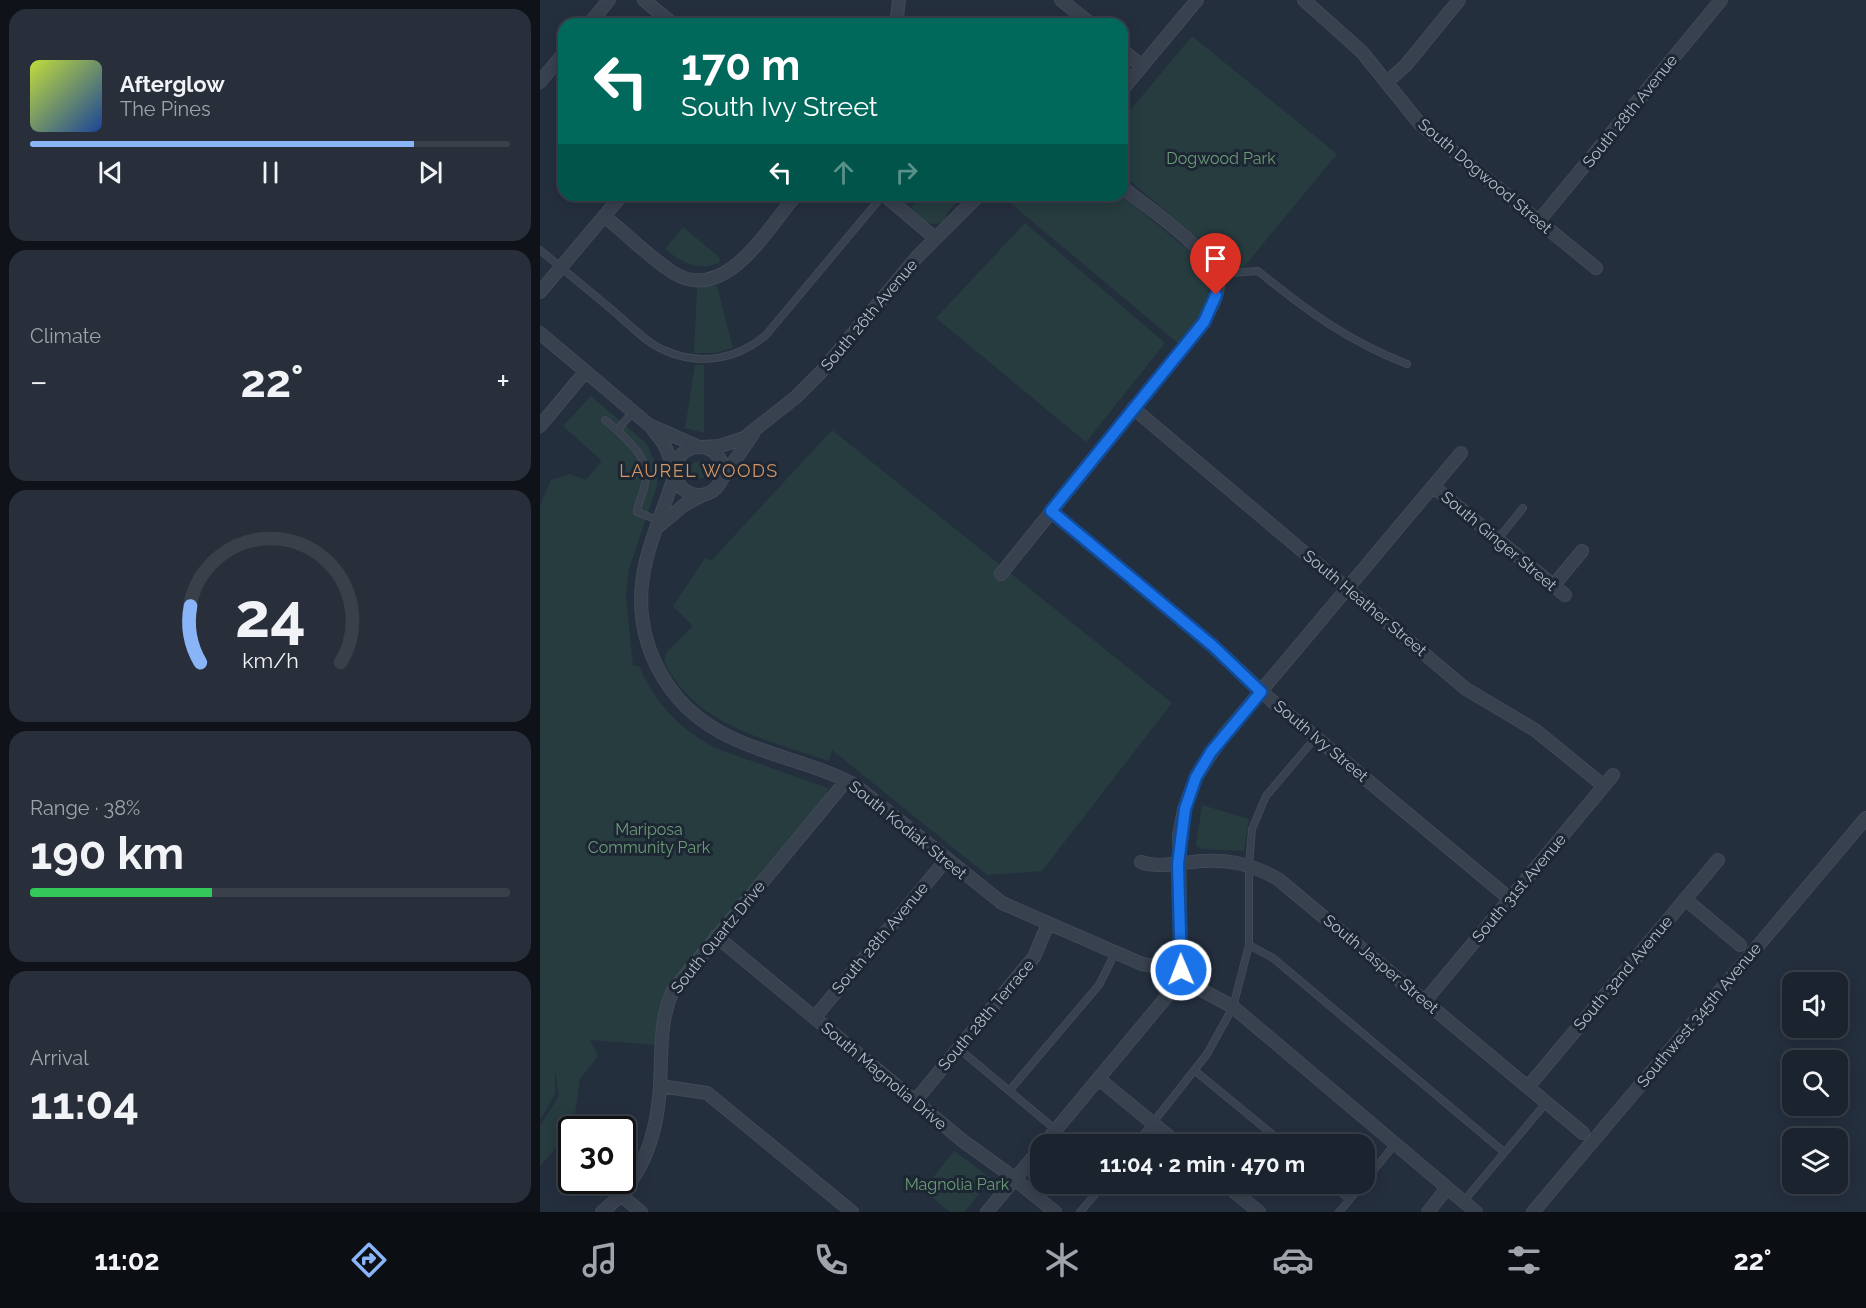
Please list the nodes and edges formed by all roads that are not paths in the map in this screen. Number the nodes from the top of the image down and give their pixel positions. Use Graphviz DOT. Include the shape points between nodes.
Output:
graph roads {
  1 [pos="609,0"];
  2 [pos="644,0"];
  3 [pos="899,0"];
  4 [pos="1061,0"];
  5 [pos="1197,0"];
  6 [pos="1304,0"];
  7 [pos="1459,0"];
  8 [pos="1721,0"];
  9 [pos="594,18"];
  10 [pos="666,18"];
  11 [pos="898,18"];
  12 [pos="1084,18"];
  13 [pos="1128,55"];
  14 [pos="558,60"];
  15 [pos="1142,66"];
  16 [pos="1388,81"];
  17 [pos="540,82"];
  18 [pos="1128,83"];
  19 [pos="1128,192"];
  20 [pos="617,201"];
  21 [pos="790,201"];
  22 [pos="879,201"];
  23 [pos="891,201"];
  24 [pos="973,201"];
  25 [pos="604,216"];
  26 [pos="1538,222"];
  27 [pos="935,238"];
  28 [pos="540,250"];
  29 [pos="561,267"];
  30 [pos="1596,268"];
  31 [pos="1216,274"];
  32 [pos="540,292"];
  33 [pos="540,333"];
  34 [pos="1407,364"];
  35 [pos="585,372"];
  36 [pos="1133,408"];
  37 [pos="633,412"];
  38 [pos="605,420"];
  39 [pos="650,425"];
  40 [pos="540,426"];
  41 [pos="617,430"];
  42 [pos="756,431"];
  43 [pos="701,447"];
  44 [pos="1461,453"];
  45 [pos="675,472"];
  46 [pos="719,484"];
  47 [pos="1434,487"];
  48 [pos="707,493"];
  49 [pos="1523,508"];
  50 [pos="1051,511"];
  51 [pos="659,524"];
  52 [pos="1497,540"];
  53 [pos="1582,551"];
  54 [pos="1001,574"];
  55 [pos="1553,586"];
  56 [pos="1347,588"];
  57 [pos="1564,595"];
  58 [pos="1261,692"];
  59 [pos="1316,737"];
  60 [pos="1613,775"];
  61 [pos="846,780"];
  62 [pos="1604,786"];
  63 [pos="1866,818"];
  64 [pos="946,860"];
  65 [pos="1718,860"];
  66 [pos="1141,862"];
  67 [pos="1178,864"];
  68 [pos="1249,865"];
  69 [pos="1509,899"];
  70 [pos="1685,899"];
  71 [pos="1048,924"];
  72 [pos="716,936"];
  73 [pos="1249,945"];
  74 [pos="1740,945"];
  75 [pos="1179,948"];
  76 [pos="1115,952"];
  77 [pos="1751,954"];
  78 [pos="1182,973"];
  79 [pos="1167,979"];
  80 [pos="1200,989"];
  81 [pos="1425,1001"];
  82 [pos="1233,1007"];
  83 [pos="815,1017"];
  84 [pos="958,1048"];
  85 [pos="1194,1070"];
  86 [pos="1099,1079"];
  87 [pos="660,1086"];
  88 [pos="1528,1087"];
  89 [pos="1009,1091"];
  90 [pos="915,1101"];
  91 [pos="1546,1102"];
  92 [pos="1153,1123"];
  93 [pos="1056,1130"];
  94 [pos="1583,1132"];
  95 [pos="1052,1134"];
  96 [pos="1144,1134"];
  97 [pos="1166,1134"];
  98 [pos="1272,1134"];
  99 [pos="1593,1141"];
  100 [pos="1395,1144"];
  101 [pos="1504,1152"];
  102 [pos="1030,1161"];
  103 [pos="1375,1169"];
  104 [pos="1015,1179"];
  105 [pos="1448,1188"];
  106 [pos="1095,1194"];
  107 [pos="1237,1194"];
  108 [pos="1343,1194"];
  109 [pos="1353,1194"];
  110 [pos="622,1196"];
  111 [pos="1349,1199"];
  112 [pos="1463,1202"];
  113 [pos="602,1212"];
  114 [pos="641,1212"];
  115 [pos="852,1212"];
  116 [pos="987,1212"];
  117 [pos="1054,1212"];
  118 [pos="1080,1212"];
  119 [pos="1259,1212"];
  120 [pos="1339,1212"];
  121 [pos="1428,1212"];
  122 [pos="1476,1212"];
  123 [pos="1533,1212"];
  1 -- 9 [label="street"];
  2 -- 10 [label="street"];
  3 -- 11 [label="street"];
  4 -- 12 [label="street"];
  5 -- 15 [label="street"];
  6 -- 16 [label="street, South Dogwood Street" via="1347,36"];
  7 -- 16 [label="street"];
  8 -- 26 [label="street, South 28th Avenue"];
  13 -- 15 [label="street"];
  14 -- 17 [label="street"];
  15 -- 18 [label="street"];
  16 -- 26 [label="street, South Dogwood Street" via="1420,124"];
  19 -- 31 [label="street" via="1204,255"];
  20 -- 25 [label="street"];
  21 -- 25 [label="street" via="735,269 706,280 686,278 672,271"];
  22 -- 29 [label="lane" via="755,344 710,359 666,351"];
  23 -- 27 [label="street"];
  24 -- 27 [label="street, South 26th Avenue"];
  25 -- 29 [label="street"];
  26 -- 30 [label="street, South Dogwood Street"];
  27 -- 42 [label="street, South 26th Avenue" via="821,372"];
  28 -- 29 [label="lane"];
  29 -- 32 [label="street"];
  31 -- 34 [label="lane" via="1258,272 1322,321 1360,344"];
  31 -- 36 [label="street" via="1216,295 1204,322"];
  33 -- 35 [label="street"];
  35 -- 37 [label="street"];
  35 -- 40 [label="street"];
  36 -- 50 [label="street"];
  36 -- 56 [label="street, South Heather Street"];
  37 -- 39 [label="street"];
  37 -- 41 [label="lane"];
  38 -- 41 [label="lane"];
  39 -- 43 [label="street"];
  39 -- 45 [label="street" via="664,444"];
  41 -- 51 [label="lane" via="636,448 646,466 637,512"];
  42 -- 43 [label="street, South 26th Avenue" via="732,443"];
  42 -- 46 [label="street, South 26th Avenue"];
  43 -- 45 [label="street" via="683,453"];
  43 -- 46 [label="street" via="716,454 721,463"];
  44 -- 47 [label="street"];
  45 -- 48 [label="street" via="681,487 689,493"];
  45 -- 51 [label="street, South Kodiak Street"];
  46 -- 48 [label="street"];
  47 -- 52 [label="street, South Ginger Street"];
  47 -- 56 [label="street"];
  48 -- 51 [label="street"];
  49 -- 52 [label="lane"];
  50 -- 54 [label="street"];
  50 -- 58 [label="street, South Ivy Street" via="1213,646"];
  51 -- 61 [label="street, South Kodiak Street" via="646,562 642,606 649,651 666,684 696,716 732,738"];
  52 -- 55 [label="street, South Ginger Street"];
  53 -- 55 [label="street"];
  55 -- 57 [label="street, South Ginger Street"];
  56 -- 58 [label="street"];
  56 -- 62 [label="street, South Heather Street" via="1466,689 1536,730"];
  58 -- 59 [label="street, South Ivy Street"];
  58 -- 67 [label="street" via="1211,752 1196,777 1183,818"];
  59 -- 68 [label="lane" via="1262,804 1252,829"];
  59 -- 69 [label="street, South Ivy Street"];
  60 -- 62 [label="street, South 31st Avenue"];
  61 -- 64 [label="street, South Kodiak Street"];
  61 -- 72 [label="street, South Quartz Drive"];
  62 -- 69 [label="street, South 31st Avenue"];
  63 -- 77 [label="street, Southwest 345th Avenue"];
  64 -- 71 [label="street, South Kodiak Street" via="990,895"];
  64 -- 83 [label="street, South 28th Avenue"];
  65 -- 70 [label="street, South 32nd Avenue"];
  66 -- 67 [label="street, South Jasper Street" via="1159,866"];
  67 -- 68 [label="street, South Jasper Street" via="1218,860"];
  67 -- 75 [label="street"];
  68 -- 73 [label="lane"];
  68 -- 81 [label="street, South Jasper Street" via="1288,886"];
  69 -- 81 [label="street, South 31st Avenue"];
  70 -- 74 [label="street"];
  70 -- 88 [label="street, South 32nd Avenue"];
  71 -- 76 [label="street, South Kodiak Street"];
  71 -- 84 [label="street, South 28th Terrace" via="1034,957"];
  72 -- 83 [label="street, South Magnolia Drive"];
  72 -- 87 [label="street, South Quartz Drive" via="679,981 668,1001 662,1027"];
  73 -- 82 [label="lane"];
  73 -- 101 [label="lane" via="1273,958"];
  74 -- 77 [label="lane"];
  75 -- 78 [label="street"];
  75 -- 79 [label="street"];
  76 -- 79 [label="street, South Kodiak Street"];
  76 -- 89 [label="lane" via="1099,985"];
  77 -- 99 [label="street, Southwest 345th Avenue"];
  78 -- 79 [label="street" via="1175,966"];
  78 -- 79 [label="street" via="1181,984"];
  78 -- 80 [label="street"];
  79 -- 80 [label="street"];
  79 -- 86 [label="street" via="1158,1005"];
  80 -- 82 [label="street"];
  81 -- 88 [label="street, South Jasper Street"];
  82 -- 85 [label="lane"];
  82 -- 100 [label="street"];
  83 -- 90 [label="street, South Magnolia Drive"];
  84 -- 89 [label="lane"];
  84 -- 90 [label="street, South 28th Terrace"];
  85 -- 92 [label="lane"];
  85 -- 98 [label="lane"];
  86 -- 92 [label="street"];
  86 -- 93 [label="street"];
  87 -- 110 [label="street, South Quartz Drive" via="649,1146"];
  87 -- 115 [label="street" via="707,1093"];
  88 -- 91 [label="street, South Jasper Street"];
  89 -- 93 [label="lane"];
  90 -- 104 [label="street, South Magnolia Drive"];
  91 -- 94 [label="street, South Jasper Street"];
  91 -- 101 [label="lane"];
  92 -- 96 [label="lane"];
  92 -- 97 [label="street"];
  93 -- 95 [label="street"];
  94 -- 99 [label="lane, South Jasper Street"];
  99 -- 123 [label="street, Southwest 345th Avenue"];
  100 -- 103 [label="lane"];
  100 -- 105 [label="street"];
  101 -- 112 [label="lane"];
  102 -- 104 [label="street"];
  104 -- 116 [label="street"];
  104 -- 117 [label="street, South Magnolia Drive"];
  105 -- 112 [label="street"];
  105 -- 121 [label="street"];
  106 -- 118 [label="lane"];
  107 -- 119 [label="street"];
  108 -- 111 [label="lane"];
  109 -- 111 [label="lane"];
  110 -- 113 [label="street, South Quartz Drive"];
  110 -- 114 [label="street"];
  111 -- 120 [label="lane"];
  112 -- 122 [label="street"];
}
